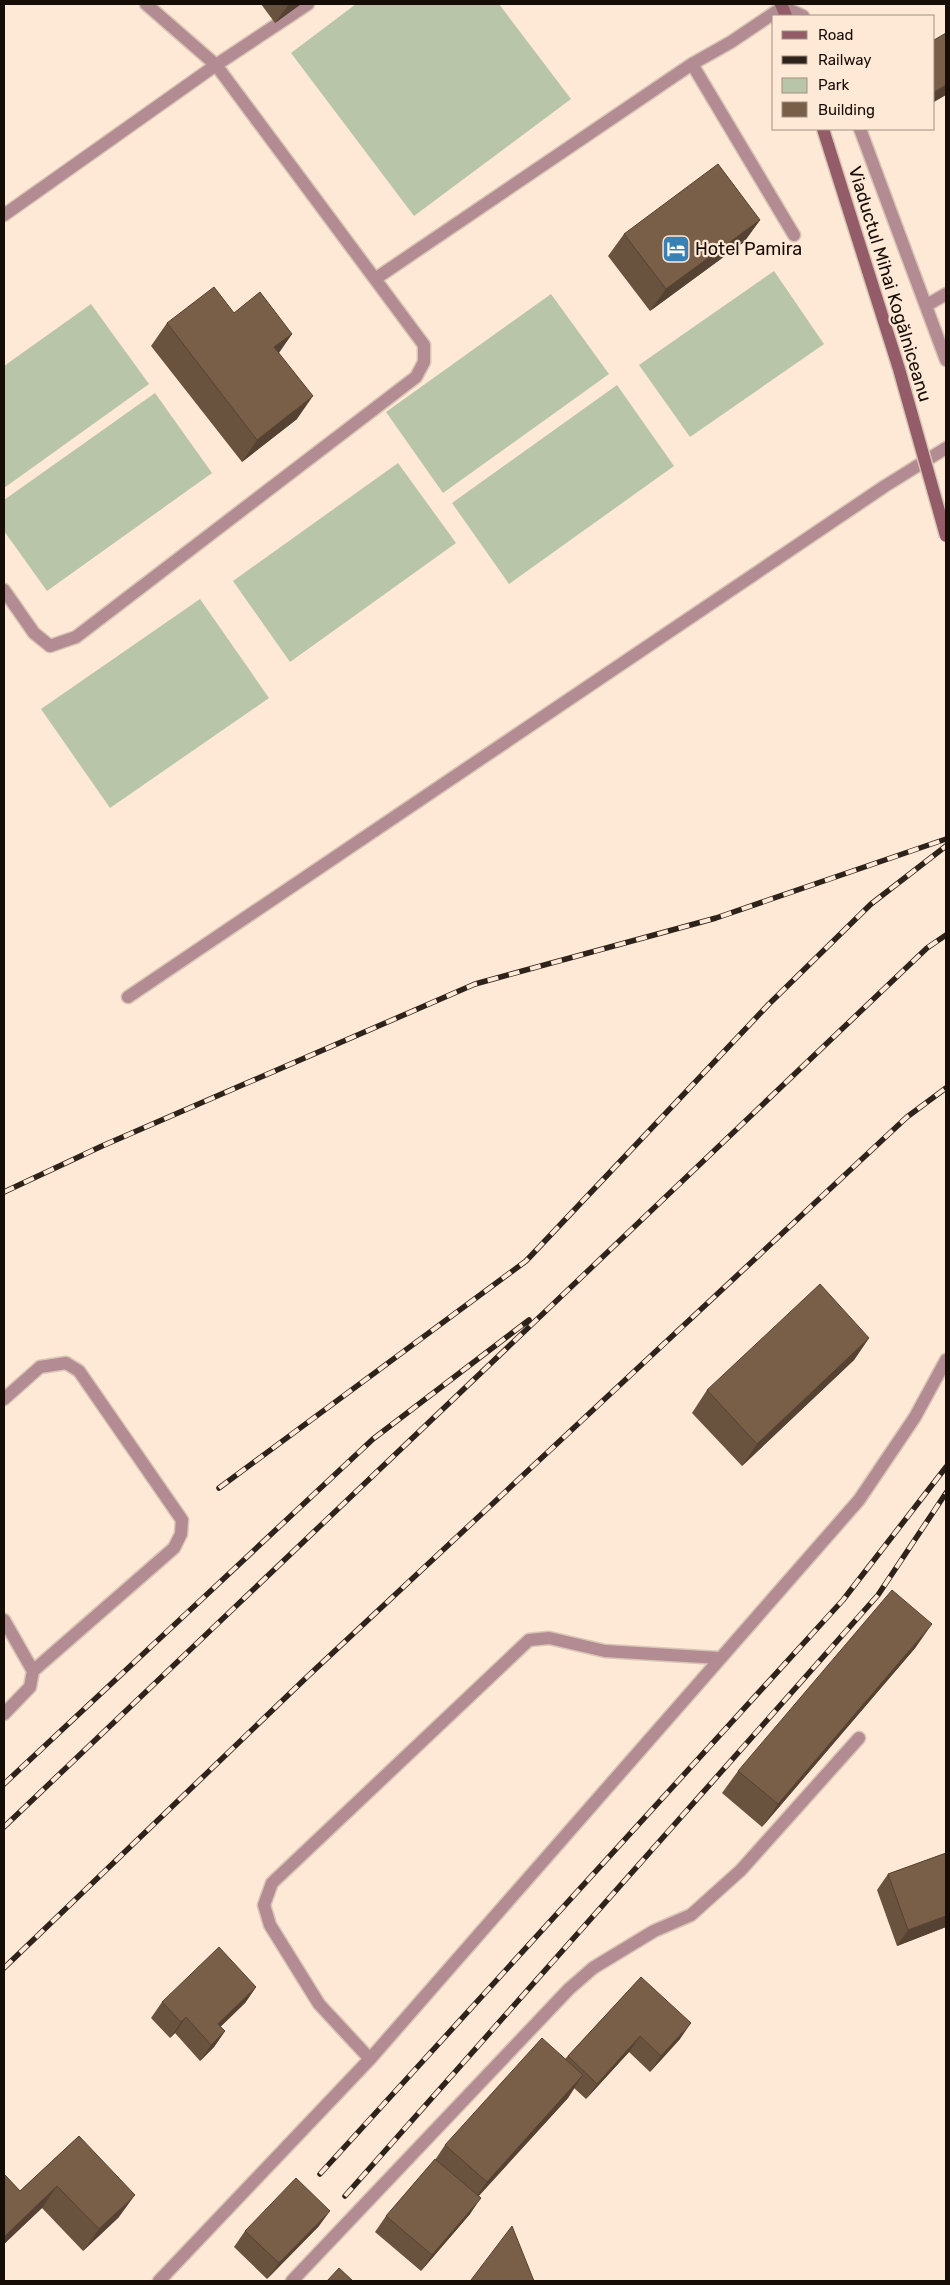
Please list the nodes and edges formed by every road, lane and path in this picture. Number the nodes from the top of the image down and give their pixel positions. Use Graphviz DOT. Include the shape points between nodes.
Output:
graph roads {
  1 [pos="146,4"];
  2 [pos="308,4"];
  3 [pos="783,9"];
  4 [pos="800,15"];
  5 [pos="772,16"];
  6 [pos="692,64"];
  7 [pos="216,65"];
  8 [pos="823,130"];
  9 [pos="860,130"];
  10 [pos="4,215"];
  11 [pos="794,235"];
  12 [pos="375,279"];
  13 [pos="946,294"];
  14 [pos="927,305"];
  15 [pos="946,360"];
  16 [pos="946,448"];
  17 [pos="946,536"];
  18 [pos="4,590"];
  19 [pos="128,997"];
  20 [pos="946,1360"];
  21 [pos="4,1399"];
  22 [pos="4,1620"];
  23 [pos="719,1658"];
  24 [pos="33,1671"];
  25 [pos="4,1714"];
  26 [pos="860,1738"];
  27 [pos="370,2059"];
  28 [pos="159,2281"];
  29 [pos="292,2281"];
  1 -- 7 [label="street"];
  2 -- 7 [label="street"];
  3 -- 4 [label="street"];
  5 -- 6 [label="street"];
  6 -- 11 [label="street"];
  6 -- 12 [label="street"];
  7 -- 10 [label="street"];
  7 -- 12 [label="street"];
  8 -- 17 [label="main road, Viaductul Mihai Kogălniceanu, bridge" via="899,369"];
  9 -- 14 [label="street"];
  12 -- 18 [label="street" via="424,346 424,362 416,377 76,637 50,646 34,633"];
  13 -- 14 [label="street"];
  14 -- 15 [label="street"];
  16 -- 19 [label="street" via="868,497"];
  20 -- 23 [label="street" via="915,1417 859,1500"];
  21 -- 24 [label="street" via="40,1367 66,1362 79,1371 182,1520 181,1534 174,1548"];
  22 -- 24 [label="street"];
  23 -- 27 [label="street"];
  23 -- 27 [label="street" via="605,1651 549,1638 528,1640 272,1883 264,1905 270,1925 318,2004"];
  24 -- 25 [label="street" via="30,1687"];
  26 -- 29 [label="street" via="741,1870 691,1915 654,1931 593,1968 569,1990"];
  27 -- 28 [label="street"];
}
